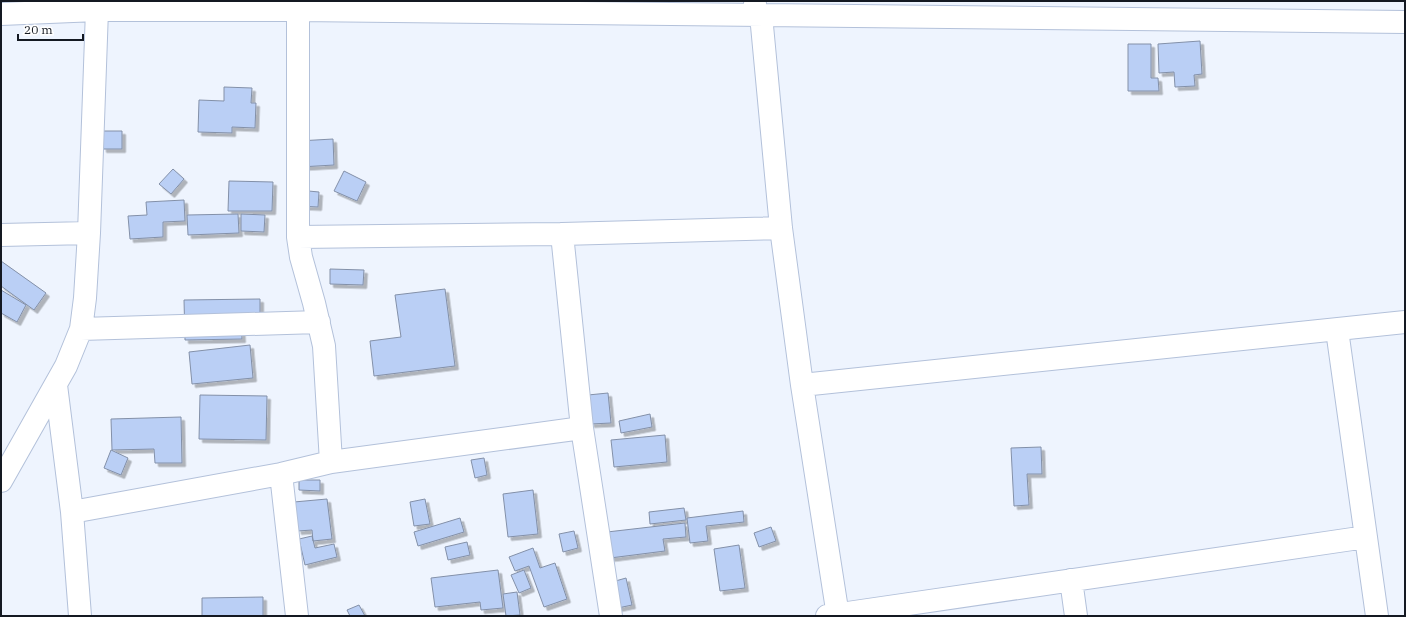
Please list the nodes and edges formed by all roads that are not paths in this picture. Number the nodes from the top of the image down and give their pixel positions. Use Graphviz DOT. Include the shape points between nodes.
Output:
graph roads {
  1 [pos="96,5"];
  2 [pos="758,8"];
  3 [pos="298,10"];
  4 [pos="1,14"];
  5 [pos="1405,22"];
  6 [pos="781,228"];
  7 [pos="89,233"];
  8 [pos="1,234"];
  9 [pos="562,234"];
  10 [pos="298,237"];
  11 [pos="319,322"];
  12 [pos="1405,322"];
  13 [pos="81,329"];
  14 [pos="1337,330"];
  15 [pos="56,385"];
  16 [pos="802,385"];
  17 [pos="582,428"];
  18 [pos="331,462"];
  19 [pos="281,474"];
  20 [pos="1,481"];
  21 [pos="72,512"];
  22 [pos="1366,536"];
  23 [pos="1071,580"];
  24 [pos="80,616"];
  25 [pos="297,616"];
  26 [pos="611,616"];
  27 [pos="834,616"];
  28 [pos="1076,616"];
  29 [pos="1377,616"];
  1 -- 3 [label="street"];
  1 -- 4 [label="street"];
  1 -- 7 [label="street"];
  2 -- 3 [label="street"];
  2 -- 5 [label="street"];
  2 -- 6 [label="street"];
  3 -- 10 [label="street"];
  6 -- 9 [label="street"];
  6 -- 16 [label="street"];
  7 -- 8 [label="street"];
  7 -- 13 [label="street"];
  9 -- 10 [label="street"];
  9 -- 17 [label="street"];
  10 -- 11 [label="street" via="300,257"];
  11 -- 13 [label="street"];
  11 -- 18 [label="street" via="324,346"];
  12 -- 14 [label="street"];
  13 -- 15 [label="street"];
  14 -- 16 [label="street"];
  14 -- 22 [label="street"];
  15 -- 20 [label="street"];
  15 -- 21 [label="street"];
  16 -- 27 [label="street"];
  17 -- 18 [label="street"];
  17 -- 26 [label="street"];
  18 -- 19 [label="street"];
  19 -- 21 [label="street"];
  19 -- 25 [label="street"];
  21 -- 24 [label="street"];
  22 -- 23 [label="street"];
  22 -- 29 [label="street"];
  23 -- 27 [label="street"];
  23 -- 28 [label="street"];
}
